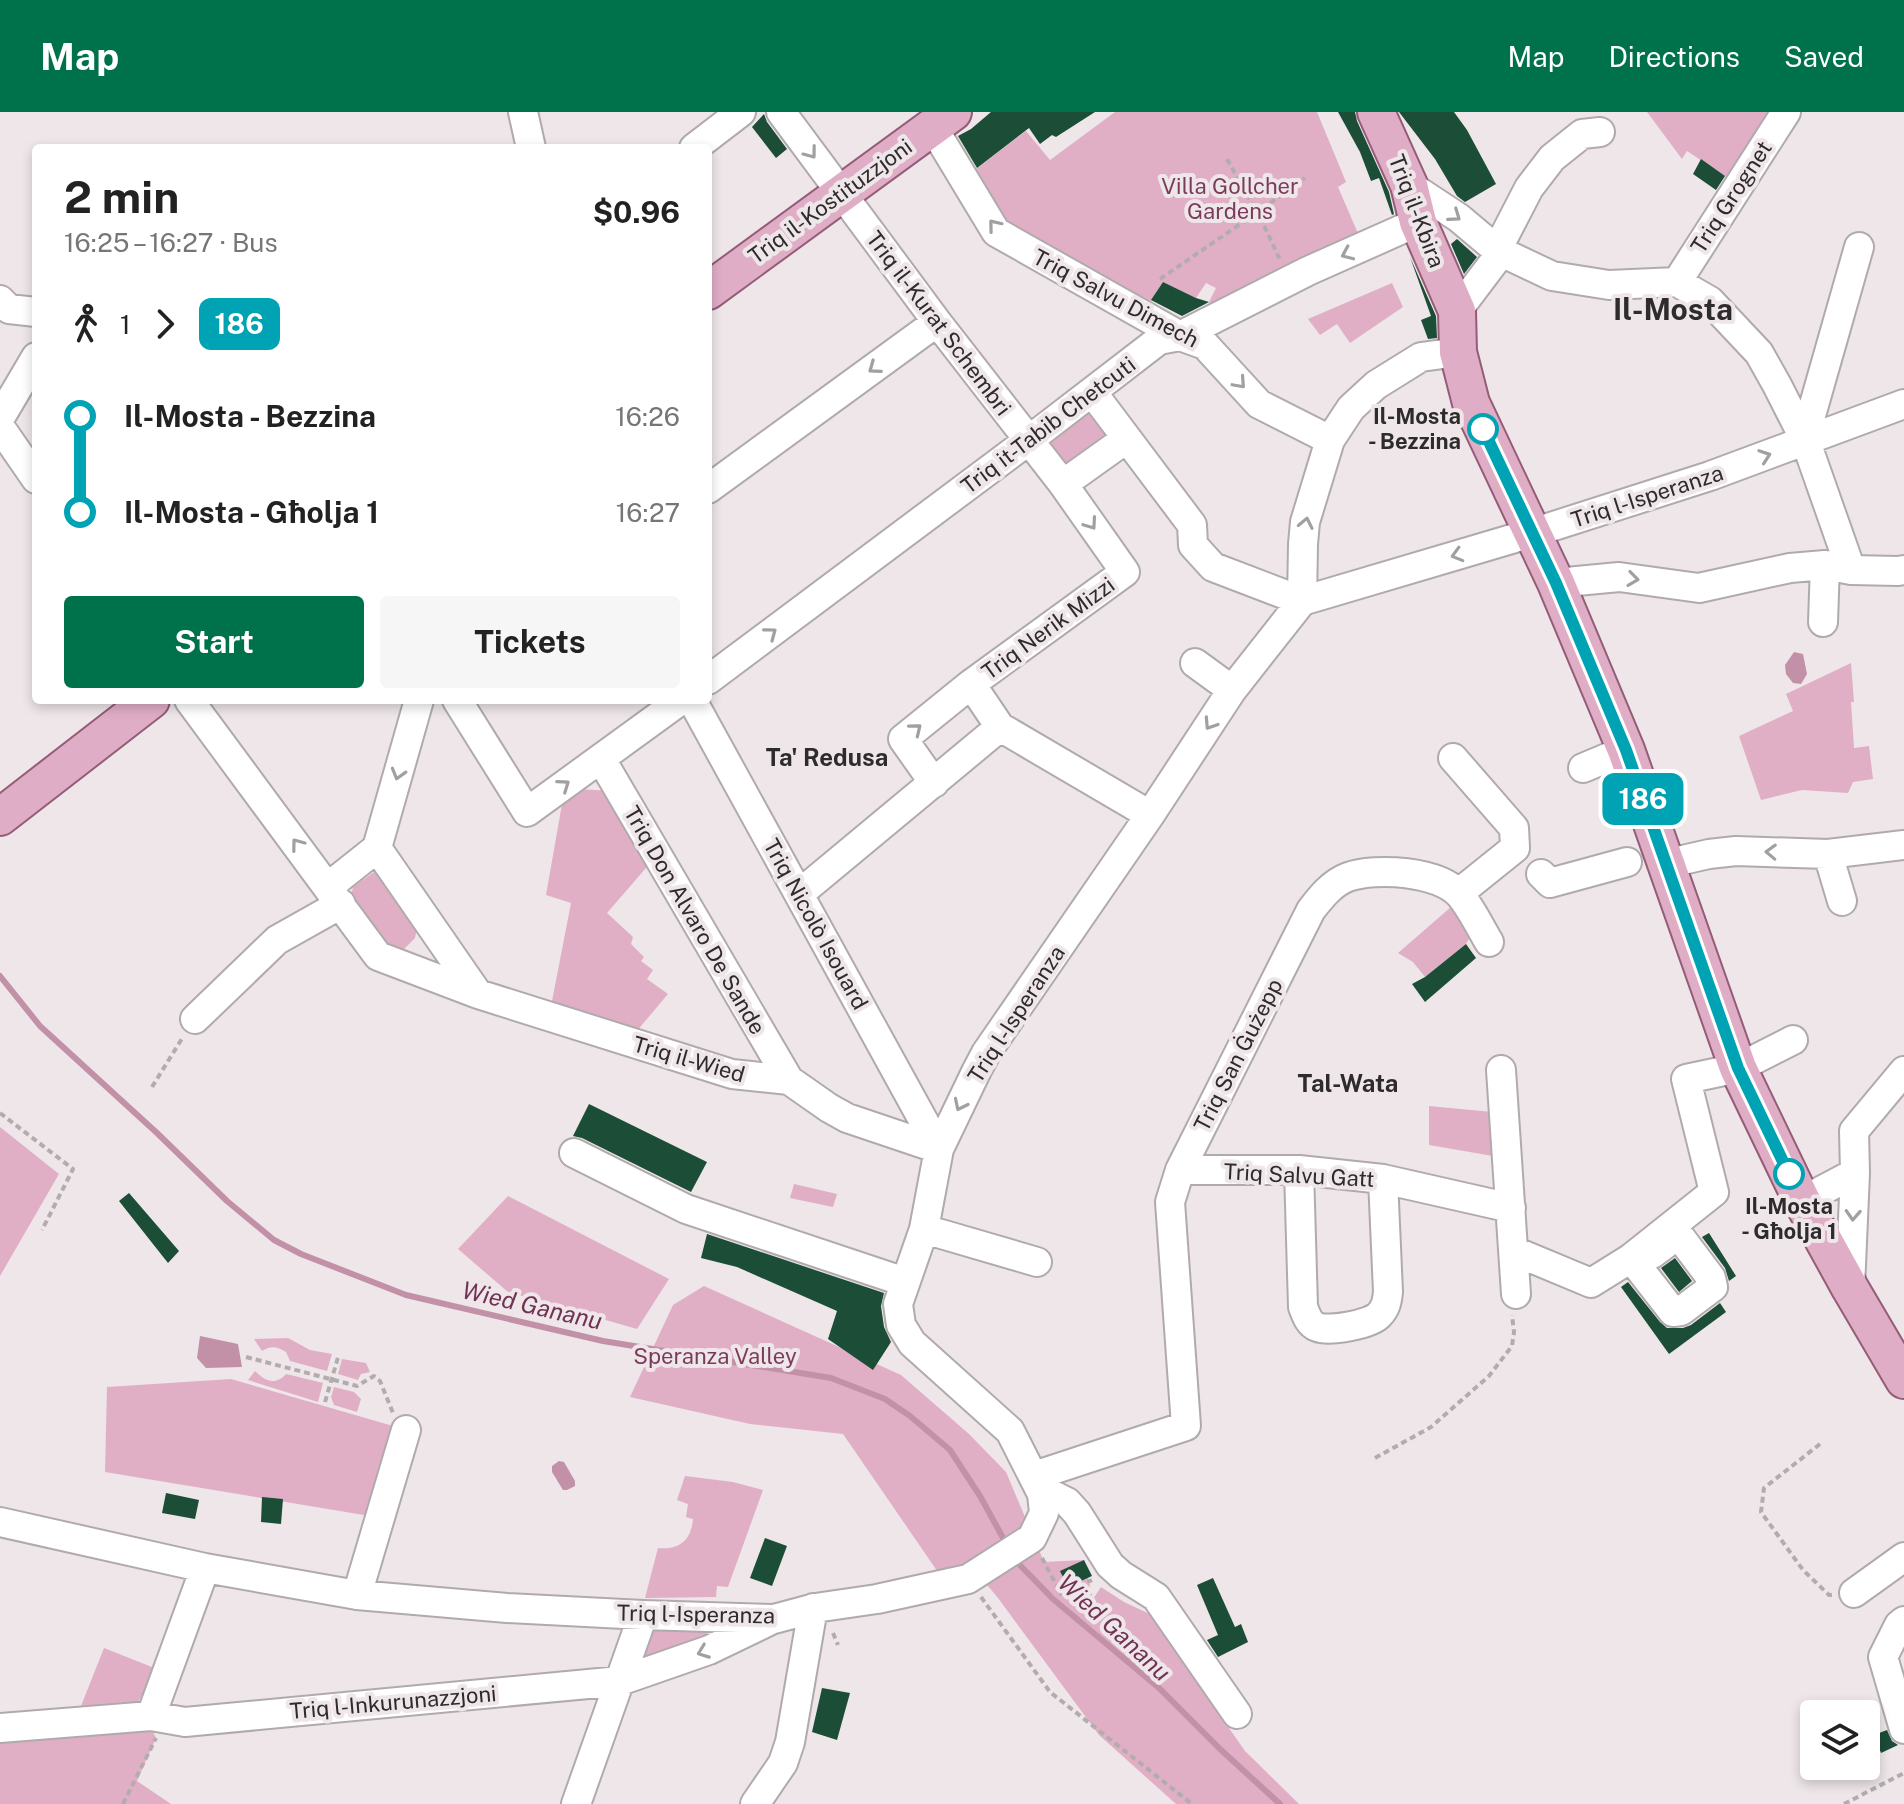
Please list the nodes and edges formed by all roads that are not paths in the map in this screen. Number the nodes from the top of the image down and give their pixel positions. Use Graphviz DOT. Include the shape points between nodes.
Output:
graph roads {
  1 [pos="523,112"];
  2 [pos="741,112"];
  3 [pos="781,112"];
  4 [pos="1376,112"];
  5 [pos="1786,112"];
  6 [pos="946,116"];
  7 [pos="1600,132"];
  8 [pos="530,144"];
  9 [pos="699,144"];
  10 [pos="1409,185"];
  11 [pos="842,193"];
  12 [pos="1418,222"];
  13 [pos="1859,247"];
  14 [pos="1497,250"];
  15 [pos="1677,282"];
  16 [pos="712,288"];
  17 [pos="1457,311"];
  18 [pos="937,322"];
  19 [pos="1180,336"];
  20 [pos="1458,352"];
  21 [pos="32,364"];
  22 [pos="1092,392"];
  23 [pos="1904,404"];
  24 [pos="0,418"];
  25 [pos="0,427"];
  26 [pos="1126,439"];
  27 [pos="1029,440"];
  28 [pos="1330,440"];
  29 [pos="1806,442"];
  30 [pos="32,473"];
  31 [pos="1063,484"];
  32 [pos="712,486"];
  33 [pos="1532,533"];
  34 [pos="1838,568"];
  35 [pos="1125,572"];
  36 [pos="1902,572"];
  37 [pos="1556,583"];
  38 [pos="1302,601"];
  39 [pos="1823,622"];
  40 [pos="1195,663"];
  41 [pos="712,677"];
  42 [pos="971,684"];
  43 [pos="1232,690"];
  44 [pos="146,704"];
  45 [pos="192,704"];
  46 [pos="418,704"];
  47 [pos="460,704"];
  48 [pos="676,704"];
  49 [pos="694,704"];
  50 [pos="1000,727"];
  51 [pos="1626,750"];
  52 [pos="1453,758"];
  53 [pos="601,759"];
  54 [pos="1583,768"];
  55 [pos="934,783"];
  56 [pos="1150,815"];
  57 [pos="1,816"];
  58 [pos="1904,845"];
  59 [pos="377,848"];
  60 [pos="1828,854"];
  61 [pos="1627,862"];
  62 [pos="1665,864"];
  63 [pos="1541,874"];
  64 [pos="1459,893"];
  65 [pos="799,894"];
  66 [pos="335,895"];
  67 [pos="1842,901"];
  68 [pos="423,914"];
  69 [pos="1489,942"];
  70 [pos="378,956"];
  71 [pos="478,994"];
  72 [pos="195,1019"];
  73 [pos="1793,1040"];
  74 [pos="1738,1068"];
  75 [pos="1501,1070"];
  76 [pos="1904,1071"];
  77 [pos="789,1080"];
  78 [pos="939,1149"];
  79 [pos="574,1153"];
  80 [pos="1180,1170"];
  81 [pos="1299,1170"];
  82 [pos="1855,1173"];
  83 [pos="1383,1179"];
  84 [pos="1802,1201"];
  85 [pos="1511,1208"];
  86 [pos="924,1229"];
  87 [pos="1514,1251"];
  88 [pos="1037,1262"];
  89 [pos="905,1282"];
  90 [pos="1850,1288"];
  91 [pos="1516,1294"];
  92 [pos="1894,1347"];
  93 [pos="1904,1380"];
  94 [pos="406,1430"];
  95 [pos="1038,1485"];
  96 [pos="0,1522"];
  97 [pos="1904,1557"];
  98 [pos="205,1568"];
  99 [pos="1854,1593"];
  100 [pos="357,1595"];
  101 [pos="813,1608"];
  102 [pos="643,1615"];
  103 [pos="774,1619"];
  104 [pos="1904,1621"];
  105 [pos="620,1681"];
  106 [pos="1237,1714"];
  107 [pos="151,1716"];
  108 [pos="0,1728"];
  109 [pos="1904,1729"];
  110 [pos="576,1804"];
  111 [pos="755,1804"];
  1 -- 8 [label="street"];
  2 -- 9 [label="street"];
  3 -- 11 [label="street, Triq il-Kurat Schembri, one-way"];
  4 -- 10 [label="main road, Triq il-Kbira"];
  5 -- 15 [label="street, Triq Grognet"];
  6 -- 11 [label="main road, Triq il-Kostituzzjoni"];
  19 -- 6 [label="street, Triq Salvu Dimech, one-way" via="996,232"];
  7 -- 14 [label="street" via="1582,134 1552,158 1529,188"];
  10 -- 12 [label="main road, Triq il-Kbira"];
  10 -- 14 [label="street, one-way"];
  11 -- 16 [label="main road, Triq il-Kostituzzjoni"];
  11 -- 18 [label="street, Triq il-Kurat Schembri"];
  12 -- 17 [label="main road, Triq il-Kbira"];
  12 -- 19 [label="street, Triq it-Tabib Chetcuti, one-way"];
  13 -- 29 [label="street"];
  14 -- 15 [label="street" via="1552,276 1609,285"];
  14 -- 17 [label="street" via="1494,262"];
  15 -- 29 [label="street" via="1710,301 1759,353"];
  17 -- 20 [label="main road, Triq il-Kbira"];
  18 -- 27 [label="street, Triq il-Kurat Schembri"];
  18 -- 32 [label="street, one-way"];
  19 -- 22 [label="street, Triq it-Tabib Chetcuti" via="1159,340"];
  19 -- 28 [label="street, Triq Salvu Dimech, one-way" via="1205,345 1259,404"];
  20 -- 28 [label="street" via="1421,357 1376,385 1351,408"];
  20 -- 33 [label="main road, Triq il-Kbira" via="1471,403"];
  21 -- 24 [label="street"];
  22 -- 26 [label="street"];
  22 -- 27 [label="street, Triq it-Tabib Chetcuti"];
  23 -- 29 [label="street, Triq l-Isperanza"];
  25 -- 30 [label="street"];
  26 -- 31 [label="street"];
  26 -- 38 [label="street" via="1192,525 1193,545 1213,567"];
  27 -- 31 [label="street, Triq il-Kurat Schembri"];
  41 -- 27 [label="street, Triq it-Tabib Chetcuti, one-way"];
  38 -- 28 [label="street, one-way" via="1305,522"];
  33 -- 29 [label="street, Triq l-Isperanza, one-way"];
  29 -- 34 [label="street"];
  31 -- 35 [label="street, Triq il-Kurat Schembri, one-way"];
  33 -- 37 [label="main road, Triq il-Kbira"];
  33 -- 38 [label="street, Triq l-Isperanza, one-way"];
  34 -- 36 [label="street"];
  37 -- 34 [label="street, one-way" via="1619,577 1699,588 1790,568"];
  34 -- 39 [label="street"];
  35 -- 42 [label="street, Triq Nerik Mizzi"];
  37 -- 51 [label="main road, Triq il-Kbira"];
  38 -- 43 [label="street, Triq l-Isperanza"];
  40 -- 43 [label="street"];
  42 -- 50 [label="street, Triq Nerik Mizzi"];
  55 -- 42 [label="street, Triq Nerik Mizzi, one-way" via="903,739"];
  43 -- 56 [label="street, Triq l-Isperanza, one-way"];
  44 -- 57 [label="main road"];
  66 -- 45 [label="street, one-way"];
  46 -- 59 [label="street, one-way"];
  47 -- 53 [label="street, one-way" via="527,812"];
  48 -- 53 [label="street"];
  49 -- 65 [label="street, Triq Nicolò Isouard"];
  50 -- 55 [label="street"];
  50 -- 56 [label="street"];
  51 -- 54 [label="street"];
  51 -- 62 [label="main road, Triq il-Kbira"];
  52 -- 64 [label="street" via="1514,828 1515,848"];
  53 -- 77 [label="street, Triq Don Alvaro De Sande"];
  55 -- 65 [label="street"];
  56 -- 78 [label="street, Triq l-Isperanza, one-way" via="986,1053"];
  58 -- 60 [label="street"];
  59 -- 66 [label="street"];
  59 -- 68 [label="street"];
  60 -- 62 [label="street, one-way" via="1736,851"];
  60 -- 67 [label="street"];
  61 -- 63 [label="street" via="1550,883"];
  62 -- 74 [label="main road, Triq il-Kbira"];
  64 -- 69 [label="street"];
  64 -- 80 [label="street, Triq San Ġużepp" via="1434,879 1377,872 1347,877 1327,890 1311,910"];
  65 -- 78 [label="street, Triq Nicolò Isouard"];
  66 -- 70 [label="street"];
  66 -- 72 [label="street" via="277,940"];
  68 -- 70 [label="street" via="417,951 400,958"];
  68 -- 71 [label="street"];
  70 -- 71 [label="street, Triq il-Wied"];
  71 -- 77 [label="street, Triq il-Wied" via="732,1074"];
  73 -- 74 [label="street"];
  74 -- 84 [label="main road, Triq il-Kbira"];
  74 -- 87 [label="street" via="1686,1079 1714,1192 1634,1262 1591,1283"];
  75 -- 85 [label="street"];
  76 -- 82 [label="street" via="1854,1131"];
  77 -- 78 [label="street, Triq il-Wied" via="847,1118"];
  78 -- 86 [label="street, Triq l-Isperanza"];
  79 -- 89 [label="street" via="686,1209"];
  80 -- 81 [label="street, Triq Salvu Gatt"];
  80 -- 95 [label="street, Triq San Ġużepp" via="1170,1202 1186,1426"];
  81 -- 83 [label="street, Triq Salvu Gatt"];
  81 -- 83 [label="street" via="1303,1307 1317,1327 1329,1329 1364,1324 1386,1307"];
  82 -- 84 [label="street"];
  82 -- 90 [label="street, one-way"];
  83 -- 85 [label="street, Triq Salvu Gatt"];
  84 -- 90 [label="main road, Triq il-Kbira"];
  85 -- 87 [label="street"];
  86 -- 88 [label="street"];
  86 -- 89 [label="street, Triq l-Isperanza"];
  87 -- 91 [label="street"];
  89 -- 95 [label="street, Triq l-Isperanza" via="898,1304 901,1325 912,1343 1010,1431"];
  90 -- 92 [label="main road, Triq il-Kbira"];
  92 -- 93 [label="main road, Triq il-Kbira"];
  94 -- 100 [label="street"];
  95 -- 101 [label="street, Triq l-Isperanza" via="1044,1513 1032,1538 968,1579"];
  95 -- 106 [label="street" via="1077,1513 1110,1565 1156,1597"];
  96 -- 98 [label="street, Triq l-Isperanza"];
  97 -- 99 [label="street"];
  98 -- 100 [label="street, Triq l-Isperanza"];
  98 -- 107 [label="street"];
  100 -- 102 [label="street, Triq l-Isperanza"];
  101 -- 103 [label="street, Triq l-Isperanza"];
  101 -- 111 [label="street" via="790,1742 783,1763"];
  102 -- 103 [label="street, Triq l-Isperanza"];
  102 -- 105 [label="street"];
  103 -- 105 [label="street, Triq l-Inkurunazzjoni, one-way" via="709,1650"];
  104 -- 109 [label="street" via="1883,1657"];
  105 -- 107 [label="street, Triq l-Inkurunazzjoni" via="185,1722"];
  105 -- 110 [label="street"];
  107 -- 108 [label="street, Triq l-Inkurunazzjoni"];
}
